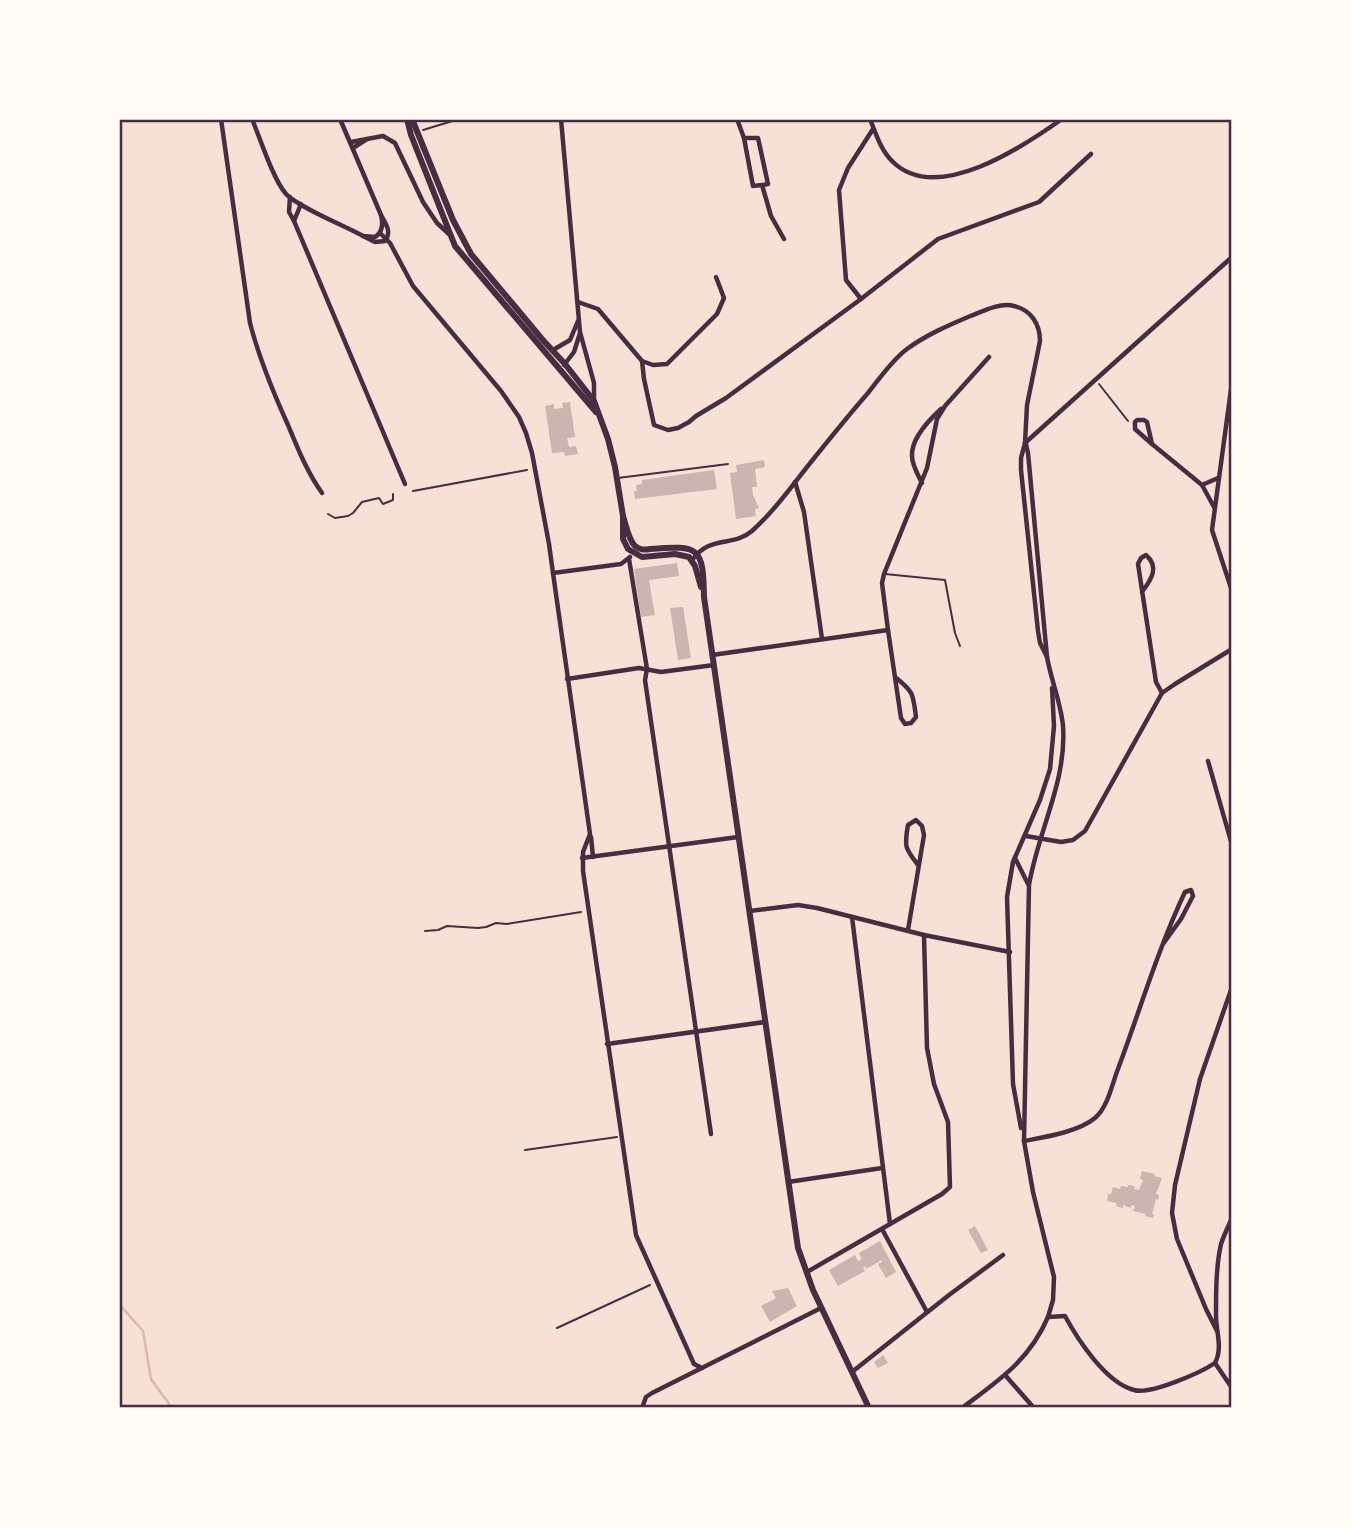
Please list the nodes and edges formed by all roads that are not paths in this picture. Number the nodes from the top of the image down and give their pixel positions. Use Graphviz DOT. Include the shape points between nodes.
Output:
graph roads {
  1 [pos="221,119"];
  2 [pos="252,119"];
  3 [pos="340,119"];
  4 [pos="410,119"];
  5 [pos="561,119"];
  6 [pos="737,119"];
  7 [pos="870,119"];
  8 [pos="1062,119"];
  9 [pos="874,128"];
  10 [pos="744,138"];
  11 [pos="367,139"];
  12 [pos="350,142"];
  13 [pos="353,148"];
  14 [pos="1091,154"];
  15 [pos="762,185"];
  16 [pos="290,197"];
  17 [pos="301,204"];
  18 [pos="429,213"];
  19 [pos="442,213"];
  20 [pos="381,215"];
  21 [pos="453,220"];
  22 [pos="294,221"];
  23 [pos="380,233"];
  24 [pos="363,236"];
  25 [pos="451,236"];
  26 [pos="387,239"];
  27 [pos="784,240"];
  28 [pos="1232,257"];
  29 [pos="716,277"];
  30 [pos="861,299"];
  31 [pos="578,302"];
  32 [pos="580,317"];
  33 [pos="580,332"];
  34 [pos="550,352"];
  35 [pos="989,357"];
  36 [pos="642,362"];
  37 [pos="562,366"];
  38 [pos="1232,382"];
  39 [pos="594,401"];
  40 [pos="945,406"];
  41 [pos="598,414"];
  42 [pos="1025,443"];
  43 [pos="1152,444"];
  44 [pos="728,464"];
  45 [pos="617,478"];
  46 [pos="1218,478"];
  47 [pos="795,482"];
  48 [pos="405,484"];
  49 [pos="922,484"];
  50 [pos="1202,485"];
  51 [pos="322,493"];
  52 [pos="1214,507"];
  53 [pos="633,553"];
  54 [pos="694,557"];
  55 [pos="553,573"];
  56 [pos="884,574"];
  57 [pos="1232,591"];
  58 [pos="1142,592"];
  59 [pos="888,630"];
  60 [pos="822,639"];
  61 [pos="960,646"];
  62 [pos="1232,649"];
  63 [pos="712,655"];
  64 [pos="652,662"];
  65 [pos="714,665"];
  66 [pos="647,669"];
  67 [pos="895,677"];
  68 [pos="568,678"];
  69 [pos="1051,680"];
  70 [pos="1162,694"];
  71 [pos="1208,761"];
  72 [pos="590,834"];
  73 [pos="1025,836"];
  74 [pos="738,837"];
  75 [pos="1041,839"];
  76 [pos="1232,845"];
  77 [pos="669,846"];
  78 [pos="593,857"];
  79 [pos="582,858"];
  80 [pos="1015,858"];
  81 [pos="919,865"];
  82 [pos="1029,885"];
  83 [pos="749,911"];
  84 [pos="852,916"];
  85 [pos="908,930"];
  86 [pos="924,935"];
  87 [pos="1164,944"];
  88 [pos="1010,952"];
  89 [pos="1232,988"];
  90 [pos="765,1022"];
  91 [pos="697,1031"];
  92 [pos="607,1044"];
  93 [pos="1024,1082"];
  94 [pos="1013,1086"];
  95 [pos="711,1133"];
  96 [pos="1024,1140"];
  97 [pos="882,1168"];
  98 [pos="788,1182"];
  99 [pos="1232,1218"];
  100 [pos="890,1224"];
  101 [pos="882,1229"];
  102 [pos="1003,1255"];
  103 [pos="805,1273"];
  104 [pos="821,1308"];
  105 [pos="927,1312"];
  106 [pos="1048,1317"];
  107 [pos="1217,1331"];
  108 [pos="1214,1363"];
  109 [pos="694,1364"];
  110 [pos="702,1368"];
  111 [pos="693,1372"];
  112 [pos="852,1372"];
  113 [pos="1005,1375"];
  114 [pos="1232,1388"];
  115 [pos="642,1408"];
  116 [pos="869,1408"];
  117 [pos="962,1408"];
  118 [pos="1034,1408"];
  1 -- 51 [label="street" via="250,323 276,400 308,474"];
  2 -- 16 [label="street" via="278,181"];
  3 -- 12 [label="street"];
  4 -- 19 [label="main road" via="411,135"];
  4 -- 21 [label="main road" via="421,131"];
  5 -- 31 [label="street"];
  6 -- 10 [label="street"];
  7 -- 9 [label="street"];
  8 -- 9 [label="street" via="993,161 938,177 899,168 883,150"];
  9 -- 30 [label="street" via="839,190 846,281"];
  10 -- 15 [label="street" via="753,186"];
  10 -- 15 [label="street" via="758,138 768,184"];
  11 -- 12 [label="street"];
  11 -- 13 [label="street"];
  11 -- 18 [label="street" via="383,136 395,143"];
  12 -- 13 [label="street"];
  13 -- 20 [label="street"];
  14 -- 30 [label="street" via="1040,202 938,239"];
  15 -- 27 [label="street"];
  16 -- 17 [label="street"];
  16 -- 22 [label="street"];
  17 -- 22 [label="street"];
  17 -- 24 [label="street"];
  18 -- 19 [label="street"];
  18 -- 25 [label="street"];
  19 -- 21 [label="street"];
  19 -- 25 [label="main road"];
  20 -- 23 [label="street"];
  20 -- 26 [label="street" via="389,231"];
  21 -- 34 [label="main road" via="471,254"];
  22 -- 48 [label="street"];
  23 -- 24 [label="street"];
  23 -- 26 [label="street"];
  24 -- 26 [label="street" via="375,242"];
  25 -- 34 [label="main road"];
  26 -- 55 [label="street" via="413,286 513,407 526,433"];
  28 -- 42 [label="street"];
  29 -- 36 [label="street" via="724,298 717,314 667,364"];
  30 -- 36 [label="street" via="678,428 654,425"];
  31 -- 32 [label="street"];
  31 -- 36 [label="street" via="598,309"];
  32 -- 33 [label="street"];
  32 -- 34 [label="street" via="570,340"];
  33 -- 37 [label="street" via="574,352"];
  33 -- 39 [label="street" via="594,383"];
  34 -- 37 [label="main road"];
  35 -- 40 [label="street"];
  37 -- 39 [label="main road"];
  37 -- 41 [label="main road"];
  38 -- 46 [label="street"];
  39 -- 41 [label="main road"];
  40 -- 49 [label="street" via="937,419"];
  40 -- 49 [label="street" via="927,422 911,454"];
  41 -- 45 [label="main road"];
  42 -- 47 [label="street" via="1040,330 1022,309 995,307 936,331 905,351"];
  42 -- 69 [label="street"];
  43 -- 43 [label="street" via="1136,431 1135,422 1147,422"];
  43 -- 50 [label="street"];
  44 -- 45 [label="lane"];
  45 -- 53 [label="main road" via="623,539"];
  46 -- 50 [label="street"];
  46 -- 52 [label="street"];
  47 -- 54 [label="street" via="749,533 706,546"];
  47 -- 60 [label="street" via="804,512"];
  49 -- 56 [label="street"];
  50 -- 52 [label="street"];
  52 -- 57 [label="street" via="1212,530"];
  53 -- 54 [label="main road" via="680,546 690,549"];
  53 -- 55 [label="street" via="621,564"];
  53 -- 66 [label="street"];
  54 -- 63 [label="main road" via="702,563"];
  55 -- 68 [label="street"];
  56 -- 59 [label="street"];
  56 -- 61 [label="lane" via="945,580"];
  58 -- 58 [label="street" via="1154,572 1146,555 1138,564"];
  58 -- 70 [label="street" via="1156,682"];
  59 -- 60 [label="street"];
  59 -- 67 [label="street"];
  60 -- 63 [label="street"];
  62 -- 70 [label="street"];
  63 -- 65 [label="main road"];
  64 -- 66 [label="street"];
  65 -- 66 [label="street" via="662,672"];
  65 -- 74 [label="main road"];
  66 -- 68 [label="street"];
  66 -- 77 [label="street"];
  67 -- 67 [label="street" via="912,692 916,716 911,723 902,721"];
  68 -- 72 [label="street"];
  69 -- 73 [label="street" via="1051,760"];
  69 -- 75 [label="street" via="1061,711 1062,752 1059,780"];
  70 -- 75 [label="street" via="1085,831 1073,840"];
  71 -- 76 [label="street"];
  72 -- 78 [label="street"];
  72 -- 79 [label="street"];
  73 -- 75 [label="street"];
  73 -- 80 [label="street"];
  74 -- 77 [label="street"];
  74 -- 83 [label="main road"];
  75 -- 82 [label="street"];
  77 -- 78 [label="street"];
  77 -- 91 [label="street"];
  78 -- 79 [label="street"];
  79 -- 92 [label="street"];
  80 -- 82 [label="street"];
  80 -- 88 [label="street" via="1007,897"];
  81 -- 81 [label="street" via="923,829 916,820 908,825 905,845"];
  81 -- 85 [label="street"];
  82 -- 93 [label="street"];
  83 -- 84 [label="street" via="798,905"];
  83 -- 90 [label="main road"];
  84 -- 85 [label="street"];
  84 -- 97 [label="street"];
  85 -- 86 [label="street"];
  86 -- 88 [label="street"];
  86 -- 100 [label="street" via="927,1048 948,1122 951,1182 947,1191"];
  87 -- 87 [label="street" via="1170,922 1185,892 1191,890 1193,896"];
  87 -- 96 [label="street" via="1101,1112 1086,1124"];
  88 -- 94 [label="street"];
  89 -- 107 [label="street" via="1200,1079 1172,1213 1177,1239"];
  90 -- 91 [label="street"];
  90 -- 98 [label="main road"];
  91 -- 92 [label="street"];
  91 -- 95 [label="street"];
  92 -- 109 [label="street" via="636,1235"];
  93 -- 94 [label="street" via="1020,1089"];
  93 -- 96 [label="street"];
  94 -- 96 [label="street"];
  96 -- 106 [label="street" via="1054,1277"];
  97 -- 98 [label="street"];
  97 -- 100 [label="street"];
  98 -- 103 [label="main road"];
  99 -- 107 [label="street" via="1219,1258"];
  100 -- 101 [label="street"];
  101 -- 103 [label="street"];
  101 -- 105 [label="street"];
  102 -- 105 [label="street"];
  103 -- 104 [label="main road"];
  104 -- 110 [label="street"];
  104 -- 112 [label="main road"];
  105 -- 112 [label="street"];
  106 -- 108 [label="street" via="1065,1317 1095,1361 1135,1391 1176,1381"];
  106 -- 113 [label="street" via="1027,1353"];
  107 -- 108 [label="street"];
  108 -- 114 [label="street"];
  109 -- 110 [label="street"];
  109 -- 111 [label="street"];
  110 -- 111 [label="street"];
  111 -- 115 [label="street" via="646,1397"];
  112 -- 116 [label="main road"];
  113 -- 117 [label="street"];
  113 -- 118 [label="street"];
}
